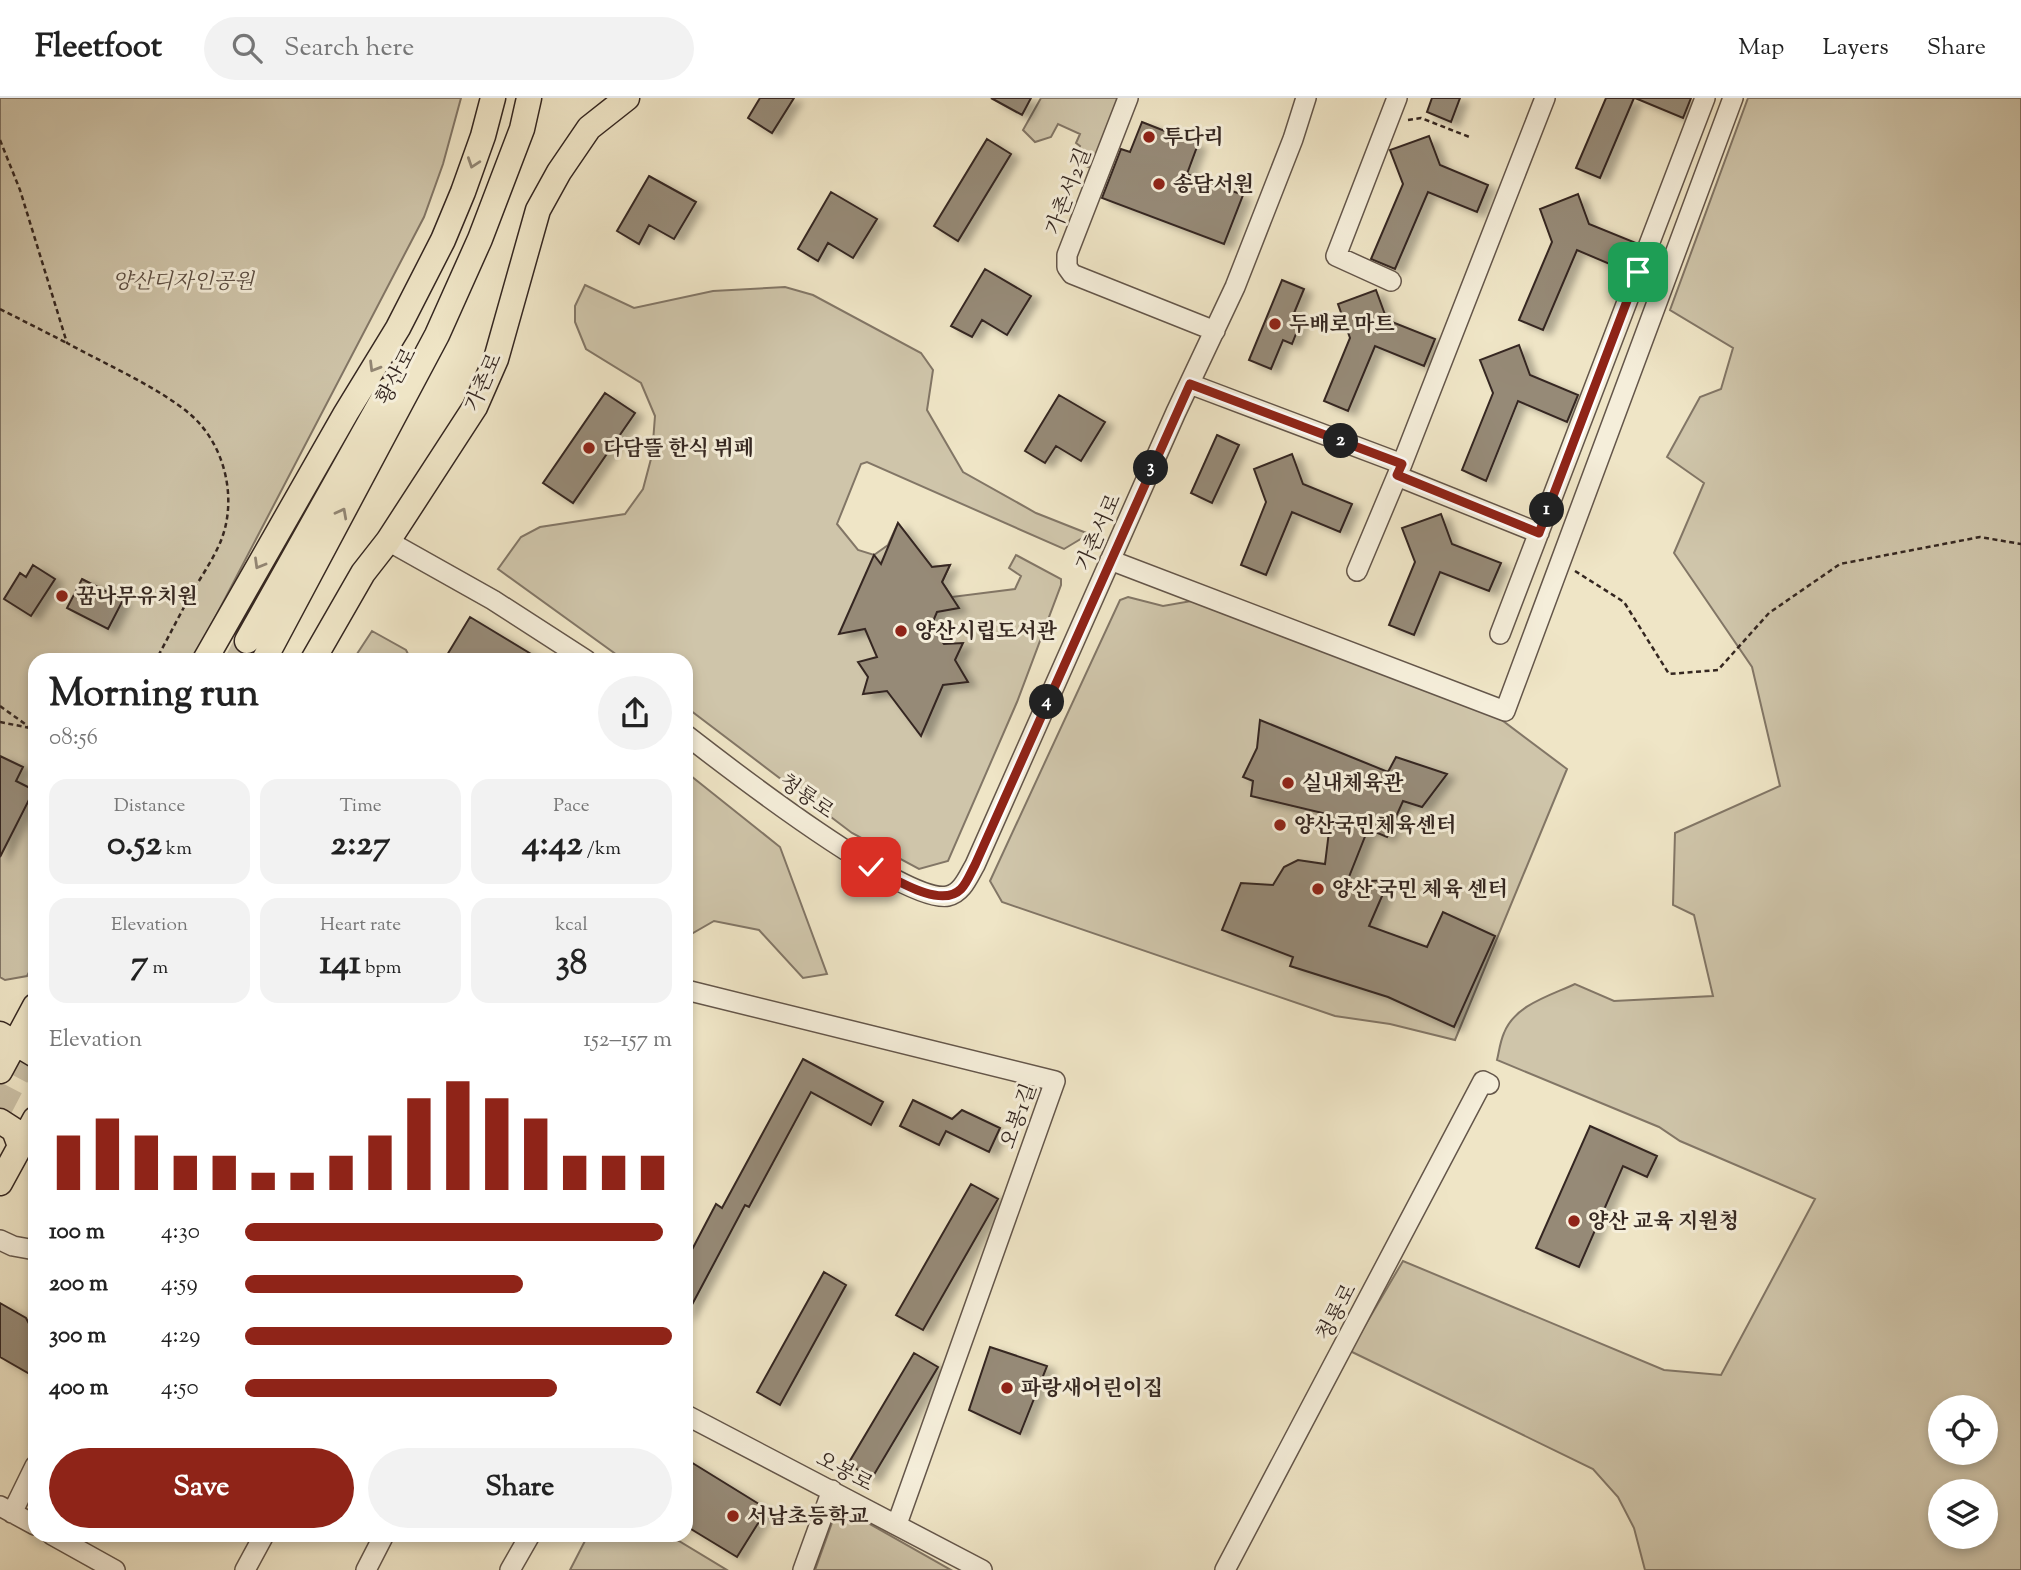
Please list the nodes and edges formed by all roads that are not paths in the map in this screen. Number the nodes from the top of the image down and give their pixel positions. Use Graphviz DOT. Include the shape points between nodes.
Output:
graph roads {
  1 [pos="493,98"];
  2 [pos="514,98"];
  3 [pos="529,98"];
  4 [pos="627,98"];
  5 [pos="1128,98"];
  6 [pos="1306,98"];
  7 [pos="1397,98"];
  8 [pos="1545,98"];
  9 [pos="1705,98"];
  10 [pos="1733,98"];
  11 [pos="1391,281"];
  12 [pos="1215,331"];
  13 [pos="1190,384"];
  14 [pos="1400,470"];
  15 [pos="1539,533"];
  16 [pos="387,541"];
  17 [pos="1110,560"];
  18 [pos="1357,571"];
  19 [pos="1500,635"];
  20 [pos="247,640"];
  21 [pos="211,653"];
  22 [pos="268,653"];
  23 [pos="316,653"];
  24 [pos="575,653"];
  25 [pos="693,740"];
  26 [pos="948,896"];
  27 [pos="693,992"];
  28 [pos="28,1021"];
  29 [pos="17,1044"];
  30 [pos="0,1071"];
  31 [pos="1489,1084"];
  32 [pos="0,1121"];
  33 [pos="28,1132"];
  34 [pos="20,1146"];
  35 [pos="0,1183"];
  36 [pos="0,1240"];
  37 [pos="28,1249"];
  38 [pos="693,1419"];
  39 [pos="28,1476"];
  40 [pos="832,1490"];
  41 [pos="6,1509"];
  42 [pos="28,1521"];
  43 [pos="897,1524"];
  44 [pos="65,1542"];
  45 [pos="260,1542"];
  46 [pos="380,1542"];
  47 [pos="526,1542"];
  48 [pos="116,1570"];
  49 [pos="245,1570"];
  50 [pos="366,1570"];
  51 [pos="510,1570"];
  52 [pos="803,1570"];
  53 [pos="982,1570"];
  54 [pos="1225,1570"];
  1 -- 21 [label="main road, one-way" via="463,192 404,317"];
  2 -- 20 [label="main road, 황산로" via="488,182 437,299"];
  22 -- 3 [label="main road, one-way" via="437,335 485,226"];
  4 -- 16 [label="main road, 가촌로" via="589,128 538,210 496,359 475,407"];
  5 -- 12 [label="street, 가촌서2길" via="1067,255 1067,267 1072,274"];
  6 -- 12 [label="street, 가촌서로"];
  7 -- 11 [label="street" via="1336,256"];
  8 -- 14 [label="street"];
  9 -- 15 [label="street"];
  10 -- 17 [label="street" via="1505,711"];
  12 -- 13 [label="street, 가촌서로"];
  13 -- 14 [label="street"];
  13 -- 17 [label="street, 가촌서로"];
  14 -- 15 [label="street"];
  14 -- 18 [label="street"];
  15 -- 19 [label="street"];
  16 -- 23 [label="main road, 가촌로"];
  16 -- 24 [label="street" via="493,600"];
  17 -- 26 [label="street, 가촌서로" via="975,865 961,889"];
  25 -- 26 [label="street, 청룡로" via="787,812 871,867 934,897"];
  27 -- 43 [label="street, 오봉1길" via="1055,1081"];
  28 -- 29 [label="main road"];
  29 -- 30 [label="main road"];
  31 -- 54 [label="street, 청룡로" via="1483,1081"];
  32 -- 34 [label="main road" via="14,1130"];
  33 -- 34 [label="main road"];
  34 -- 35 [label="main road"];
  36 -- 37 [label="street"];
  38 -- 40 [label="street, 오봉로"];
  39 -- 41 [label="street"];
  40 -- 43 [label="street, 오봉로"];
  40 -- 52 [label="street"];
  41 -- 42 [label="street"];
  43 -- 53 [label="street, 오봉로"];
  44 -- 48 [label="street"];
  45 -- 49 [label="street"];
  46 -- 50 [label="street"];
  47 -- 51 [label="street"];
}
